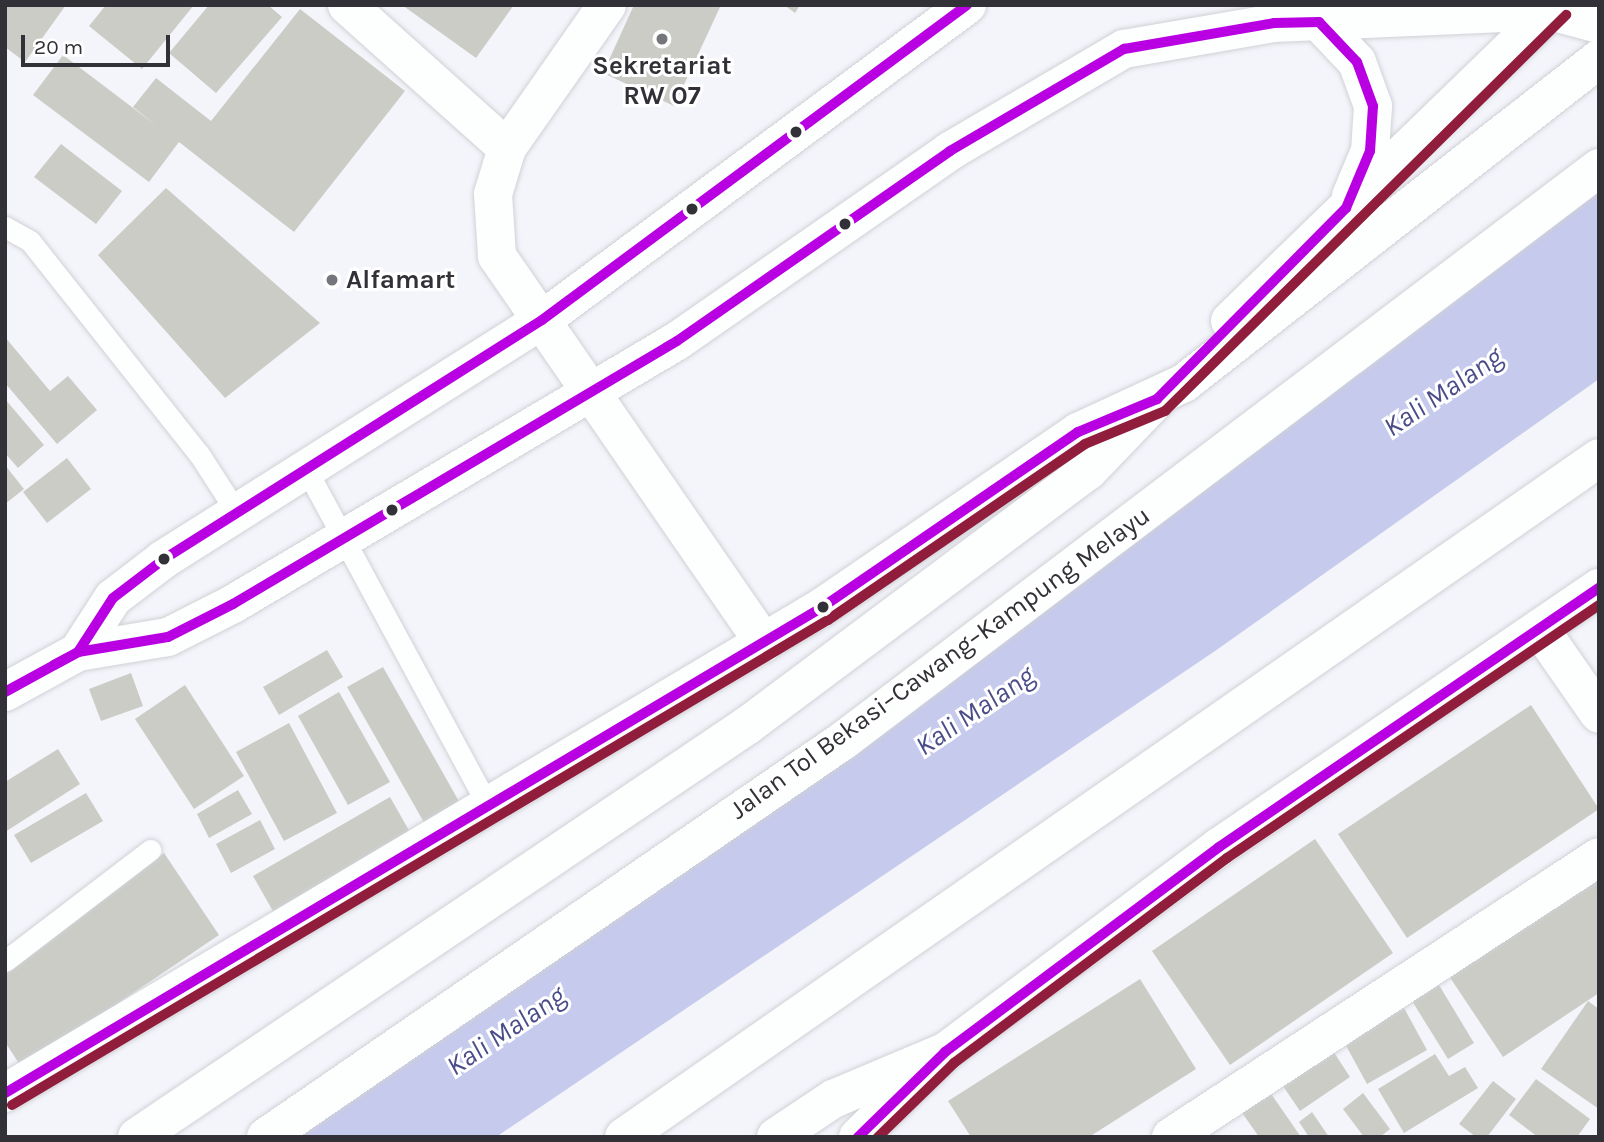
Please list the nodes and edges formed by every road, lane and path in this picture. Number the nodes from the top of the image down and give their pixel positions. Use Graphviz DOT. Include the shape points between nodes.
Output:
graph roads {
  1 [pos="346,5"];
  2 [pos="607,5"];
  3 [pos="967,5"];
  4 [pos="1553,8"];
  5 [pos="1319,22"];
  6 [pos="1599,24"];
  7 [pos="1599,59"];
  8 [pos="507,148"];
  9 [pos="1599,168"];
  10 [pos="1346,208"];
  11 [pos="5,226"];
  12 [pos="542,320"];
  13 [pos="594,390"];
  14 [pos="1157,399"];
  15 [pos="1599,458"];
  16 [pos="306,469"];
  17 [pos="237,513"];
  18 [pos="344,536"];
  19 [pos="1599,588"];
  20 [pos="1540,629"];
  21 [pos="764,643"];
  22 [pos="78,652"];
  23 [pos="5,692"];
  24 [pos="1599,714"];
  25 [pos="490,810"];
  26 [pos="150,850"];
  27 [pos="1599,857"];
  28 [pos="5,961"];
  29 [pos="945,1052"];
  30 [pos="5,1093"];
  31 [pos="137,1137"];
  32 [pos="265,1137"];
  33 [pos="624,1137"];
  34 [pos="776,1137"];
  35 [pos="858,1137"];
  36 [pos="1171,1137"];
  1 -- 8 [label="main road"];
  2 -- 8 [label="main road"];
  3 -- 12 [label="main road"];
  4 -- 5 [label="main road"];
  4 -- 6 [label="main road"];
  4 -- 10 [label="main road"];
  5 -- 10 [label="main road" via="1357,62 1373,106 1370,151"];
  5 -- 13 [label="main road" via="1274,23 1124,49 950,151 677,341"];
  7 -- 14 [label="main road"];
  8 -- 12 [label="main road" via="493,194 491,231 497,256"];
  9 -- 32 [label="main road, Jalan Tol Bekasi–Cawang–Kampung Melayu" via="844,740"];
  10 -- 14 [label="main road"];
  11 -- 17 [label="lane" via="30,241 199,454"];
  12 -- 13 [label="main road"];
  12 -- 16 [label="main road"];
  13 -- 18 [label="main road"];
  13 -- 21 [label="main road"];
  14 -- 21 [label="main road" via="1078,432"];
  14 -- 31 [label="main road" via="1088,471 748,725"];
  15 -- 33 [label="main road"];
  16 -- 17 [label="main road"];
  16 -- 18 [label="lane"];
  17 -- 22 [label="main road" via="113,598"];
  18 -- 22 [label="main road" via="168,637"];
  18 -- 25 [label="lane"];
  19 -- 20 [label="main road"];
  20 -- 24 [label="main road"];
  20 -- 29 [label="main road" via="1219,848"];
  21 -- 25 [label="main road"];
  22 -- 23 [label="main road"];
  25 -- 30 [label="main road"];
  26 -- 28 [label="lane"];
  27 -- 36 [label="main road"];
  29 -- 34 [label="main road" via="833,1099"];
  29 -- 35 [label="main road"];
}
